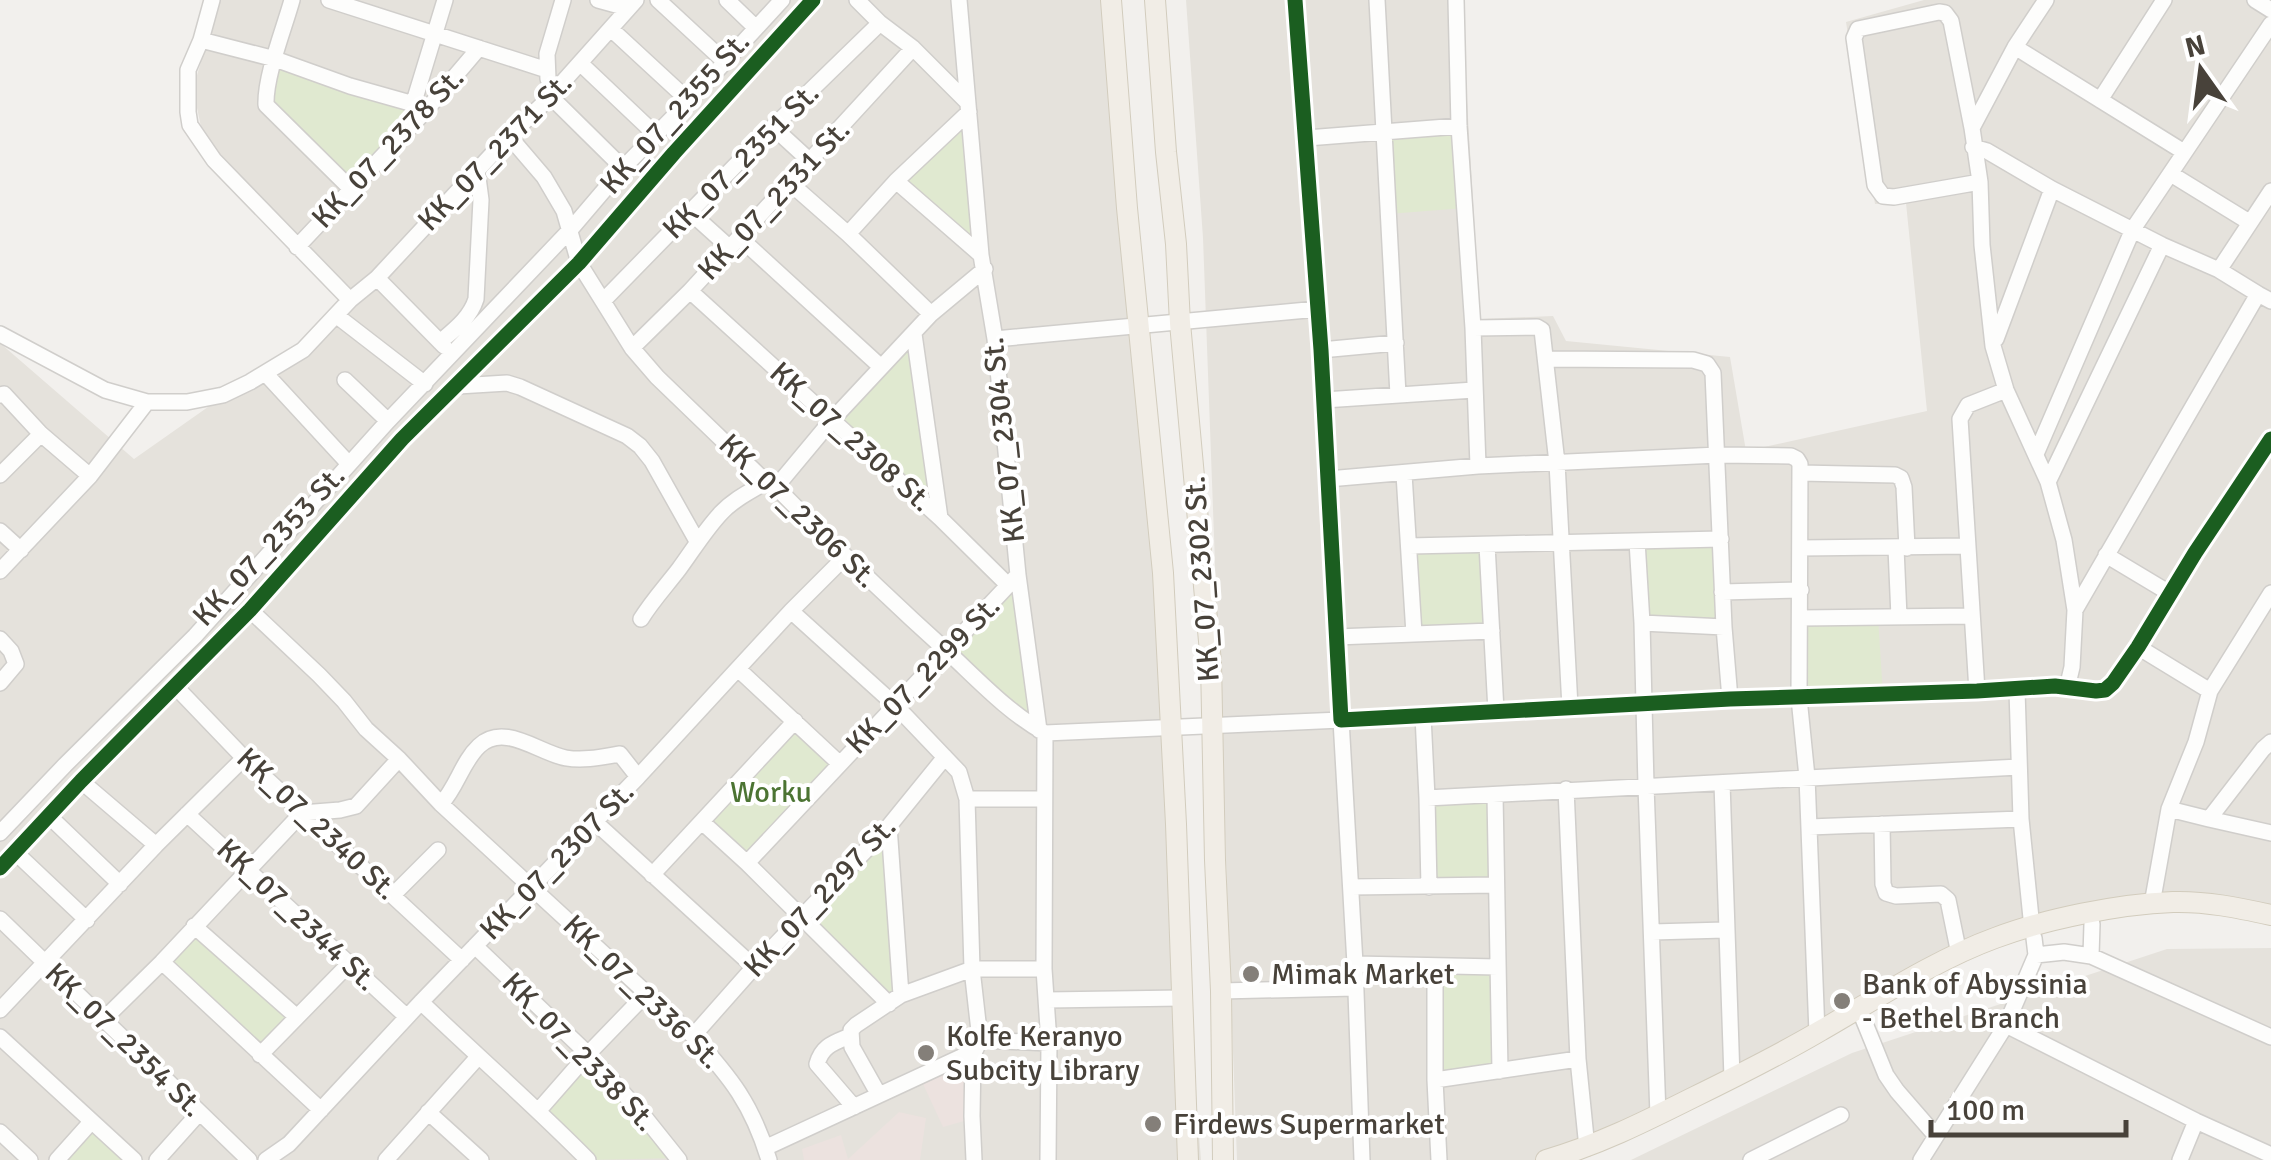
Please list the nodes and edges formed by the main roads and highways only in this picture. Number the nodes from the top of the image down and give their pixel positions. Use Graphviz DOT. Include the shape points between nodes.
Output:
graph roads {
  1 [pos="1111,0"];
  2 [pos="1156,0"];
  3 [pos="2271,914"];
  4 [pos="2271,924"];
  5 [pos="2034,940"];
  6 [pos="1225,1154"];
  7 [pos="1584,1154"];
  8 [pos="1188,1160"];
  9 [pos="1546,1160"];
  1 -- 8 [label="main road, KK_07_2302 St." via="1162,574"];
  2 -- 6 [label="main road, KK_07_2302 St." via="1211,663"];
  3 -- 5 [label="main road" via="2226,905 2152,904 2063,919"];
  4 -- 5 [label="main road" via="2174,912 2116,918"];
  5 -- 7 [label="main road" via="1991,950 1924,981 1704,1103 1608,1151"];
  5 -- 7 [label="main road" via="1996,938 1959,954"];
  7 -- 9 [label="main road"];
}
